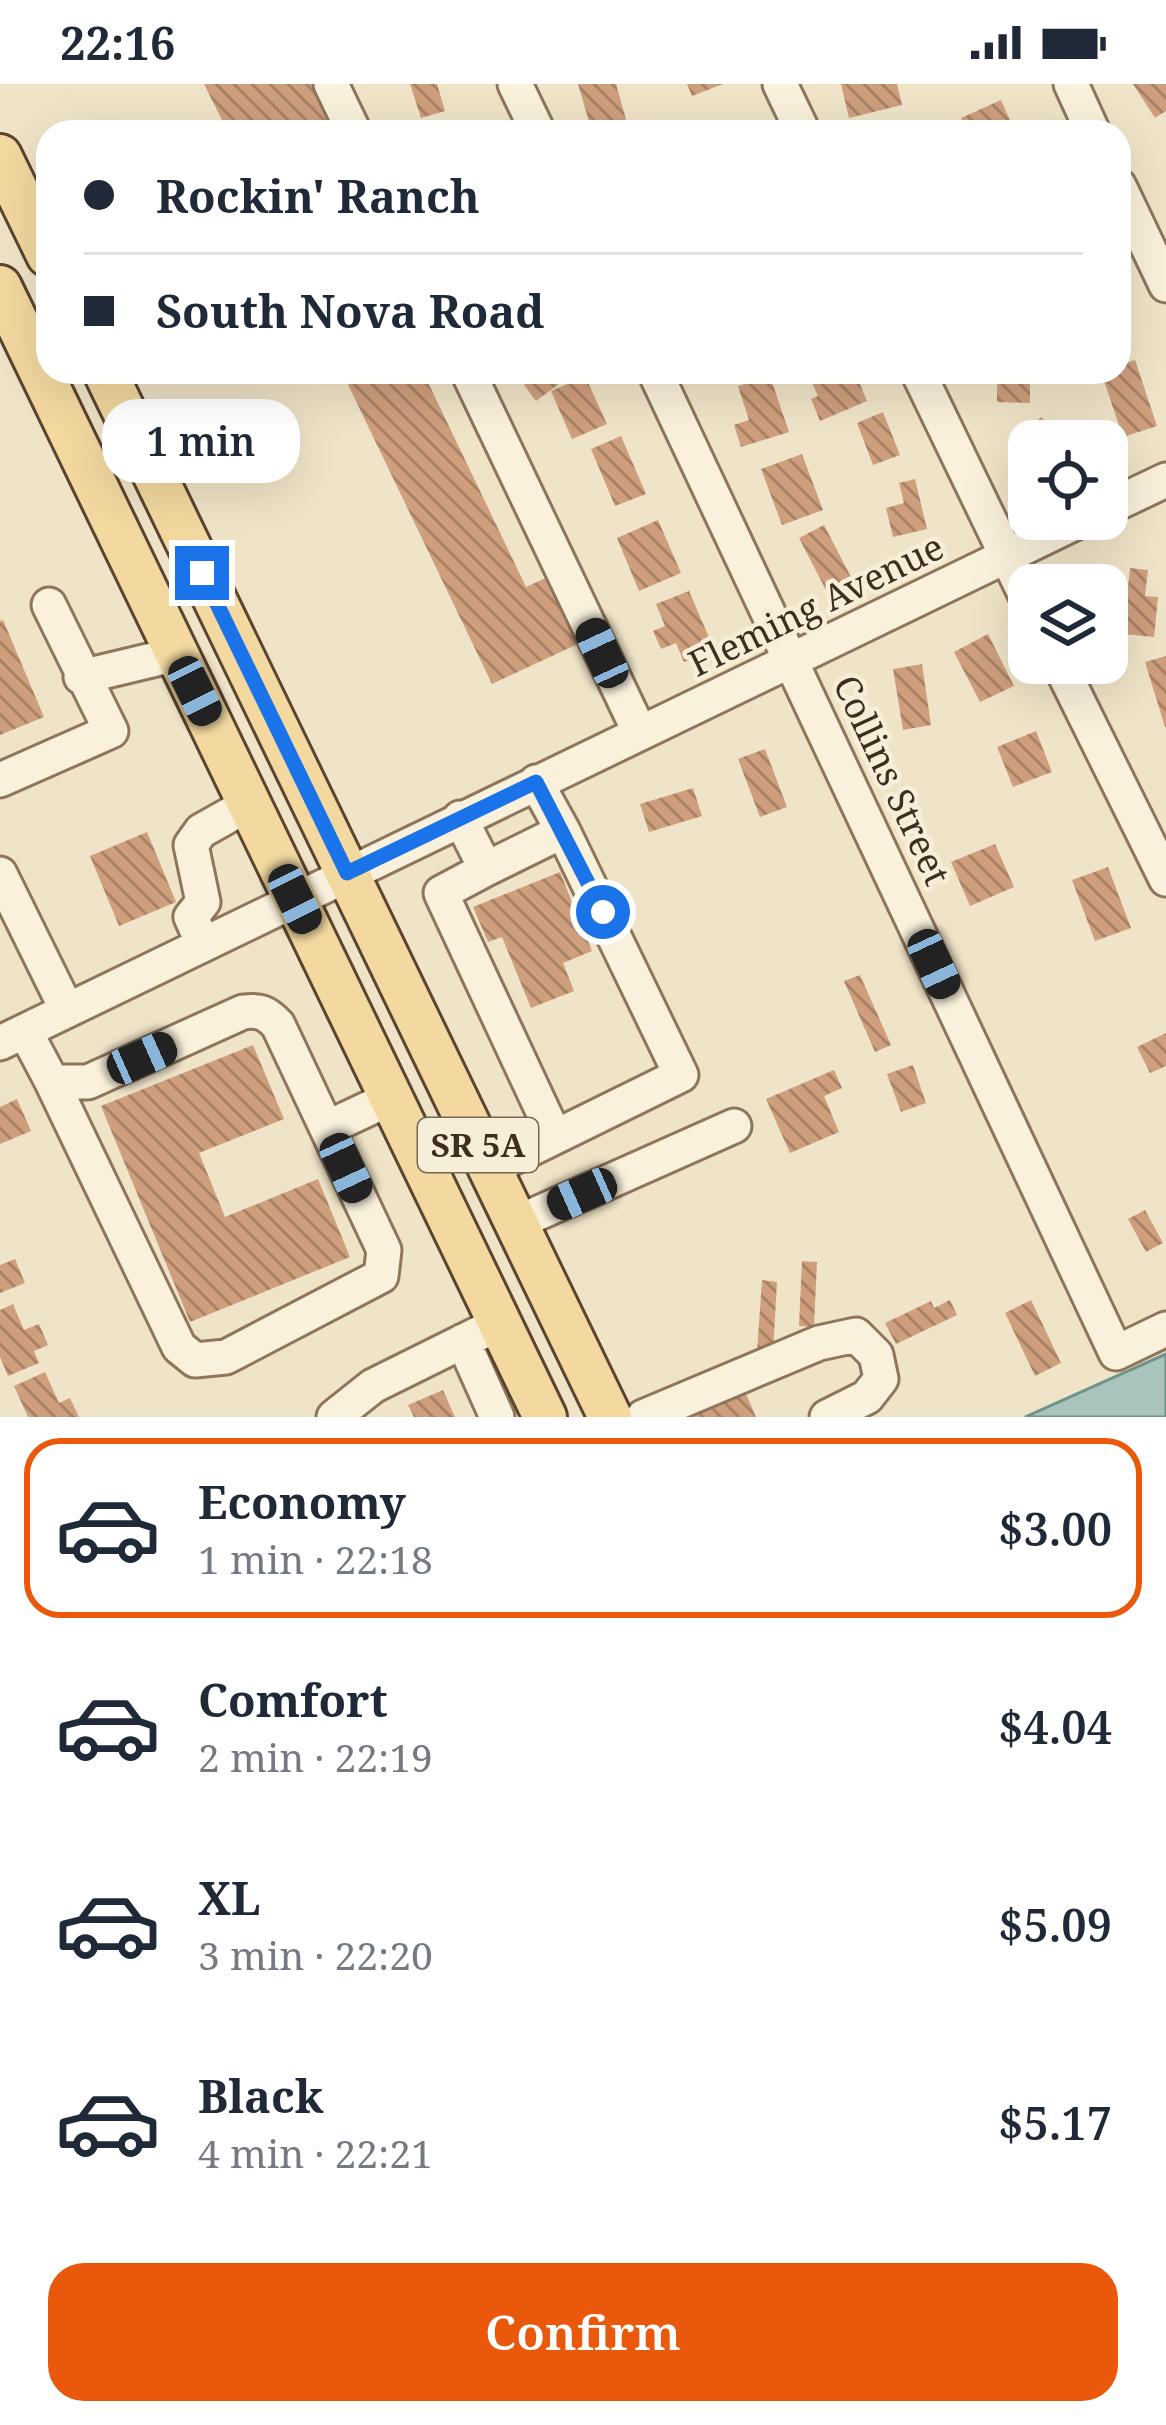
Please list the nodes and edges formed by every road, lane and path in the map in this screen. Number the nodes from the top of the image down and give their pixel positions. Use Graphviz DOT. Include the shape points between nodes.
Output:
graph roads {
  1 [pos="331,84"];
  2 [pos="515,84"];
  3 [pos="780,84"];
  4 [pos="1071,84"];
  5 [pos="348,120"];
  6 [pos="532,120"];
  7 [pos="797,120"];
  8 [pos="1088,120"];
  9 [pos="0,156"];
  10 [pos="1131,211"];
  11 [pos="36,230"];
  12 [pos="1166,284"];
  13 [pos="0,287"];
  14 [pos="36,352"];
  15 [pos="52,384"];
  16 [pos="67,384"];
  17 [pos="474,384"];
  18 [pos="661,384"];
  19 [pos="924,384"];
  20 [pos="112,387"];
  21 [pos="1166,480"];
  22 [pos="1128,498"];
  23 [pos="1039,540"];
  24 [pos="1006,556"];
  25 [pos="1010,564"];
  26 [pos="49,605"];
  27 [pos="171,641"];
  28 [pos="793,661"];
  29 [pos="81,677"];
  30 [pos="1069,684"];
  31 [pos="640,733"];
  32 [pos="0,780"];
  33 [pos="536,782"];
  34 [pos="249,804"];
  35 [pos="460,818"];
  36 [pos="563,831"];
  37 [pos="486,869"];
  38 [pos="347,873"];
  39 [pos="0,874"];
  40 [pos="1166,879"];
  41 [pos="295,899"];
  42 [pos="203,944"];
  43 [pos="67,1010"];
  44 [pos="12,1037"];
  45 [pos="52,1082"];
  46 [pos="391,1098"];
  47 [pos="734,1126"];
  48 [pos="327,1127"];
  49 [pos="555,1137"];
  50 [pos="490,1169"];
  51 [pos="516,1223"];
  52 [pos="1166,1329"];
  53 [pos="482,1332"];
  54 [pos="334,1417"];
  55 [pos="497,1417"];
  56 [pos="545,1417"];
  57 [pos="610,1417"];
  58 [pos="644,1417"];
  59 [pos="827,1417"];
  1 -- 5 [label="street"];
  2 -- 6 [label="street"];
  3 -- 7 [label="street"];
  4 -- 8 [label="street"];
  9 -- 11 [label="main road"];
  10 -- 12 [label="street"];
  13 -- 14 [label="main road, SR 5A"];
  15 -- 27 [label="main road, SR 5A"];
  16 -- 20 [label="main road" via="101,403"];
  17 -- 31 [label="street"];
  18 -- 28 [label="street, Collins Street"];
  19 -- 24 [label="street"];
  20 -- 38 [label="main road, SR 5A"];
  21 -- 22 [label="street"];
  23 -- 24 [label="street, Fleming Avenue"];
  24 -- 25 [label="street"];
  24 -- 28 [label="street, Fleming Avenue"];
  26 -- 29 [label="street"];
  27 -- 29 [label="street"];
  27 -- 34 [label="main road, SR 5A"];
  28 -- 31 [label="street, Fleming Avenue"];
  28 -- 52 [label="street, Collins Street" via="1116,1353"];
  29 -- 32 [label="street" via="111,731"];
  30 -- 40 [label="street"];
  31 -- 33 [label="street, Fleming Avenue"];
  33 -- 35 [label="street, Fleming Avenue"];
  33 -- 36 [label="street"];
  34 -- 41 [label="main road, SR 5A"];
  34 -- 42 [label="street" via="191,845 203,902 191,916"];
  35 -- 37 [label="street"];
  35 -- 38 [label="street, Fleming Avenue"];
  36 -- 37 [label="street"];
  36 -- 49 [label="street" via="681,1075"];
  37 -- 49 [label="street" via="441,893"];
  38 -- 41 [label="street, Fleming Avenue"];
  38 -- 50 [label="main road, SR 5A"];
  39 -- 43 [label="street"];
  41 -- 42 [label="street, Fleming Avenue"];
  41 -- 46 [label="main road, SR 5A"];
  42 -- 43 [label="street, Fleming Avenue"];
  43 -- 44 [label="street, Fleming Avenue"];
  44 -- 45 [label="street"];
  45 -- 48 [label="street" via="88,1082 258,1010 278,1024"];
  45 -- 48 [label="street" via="178,1347 195,1360 226,1357 381,1276 384,1250"];
  46 -- 48 [label="street"];
  46 -- 53 [label="main road, SR 5A"];
  47 -- 51 [label="street"];
  49 -- 50 [label="street"];
  50 -- 51 [label="main road, SR 5A"];
  51 -- 57 [label="main road, SR 5A"];
  53 -- 54 [label="street" via="373,1386"];
  53 -- 55 [label="street"];
  53 -- 56 [label="main road, SR 5A"];
  58 -- 59 [label="street" via="819,1342 856,1335 876,1355 881,1379 867,1397"];
}
